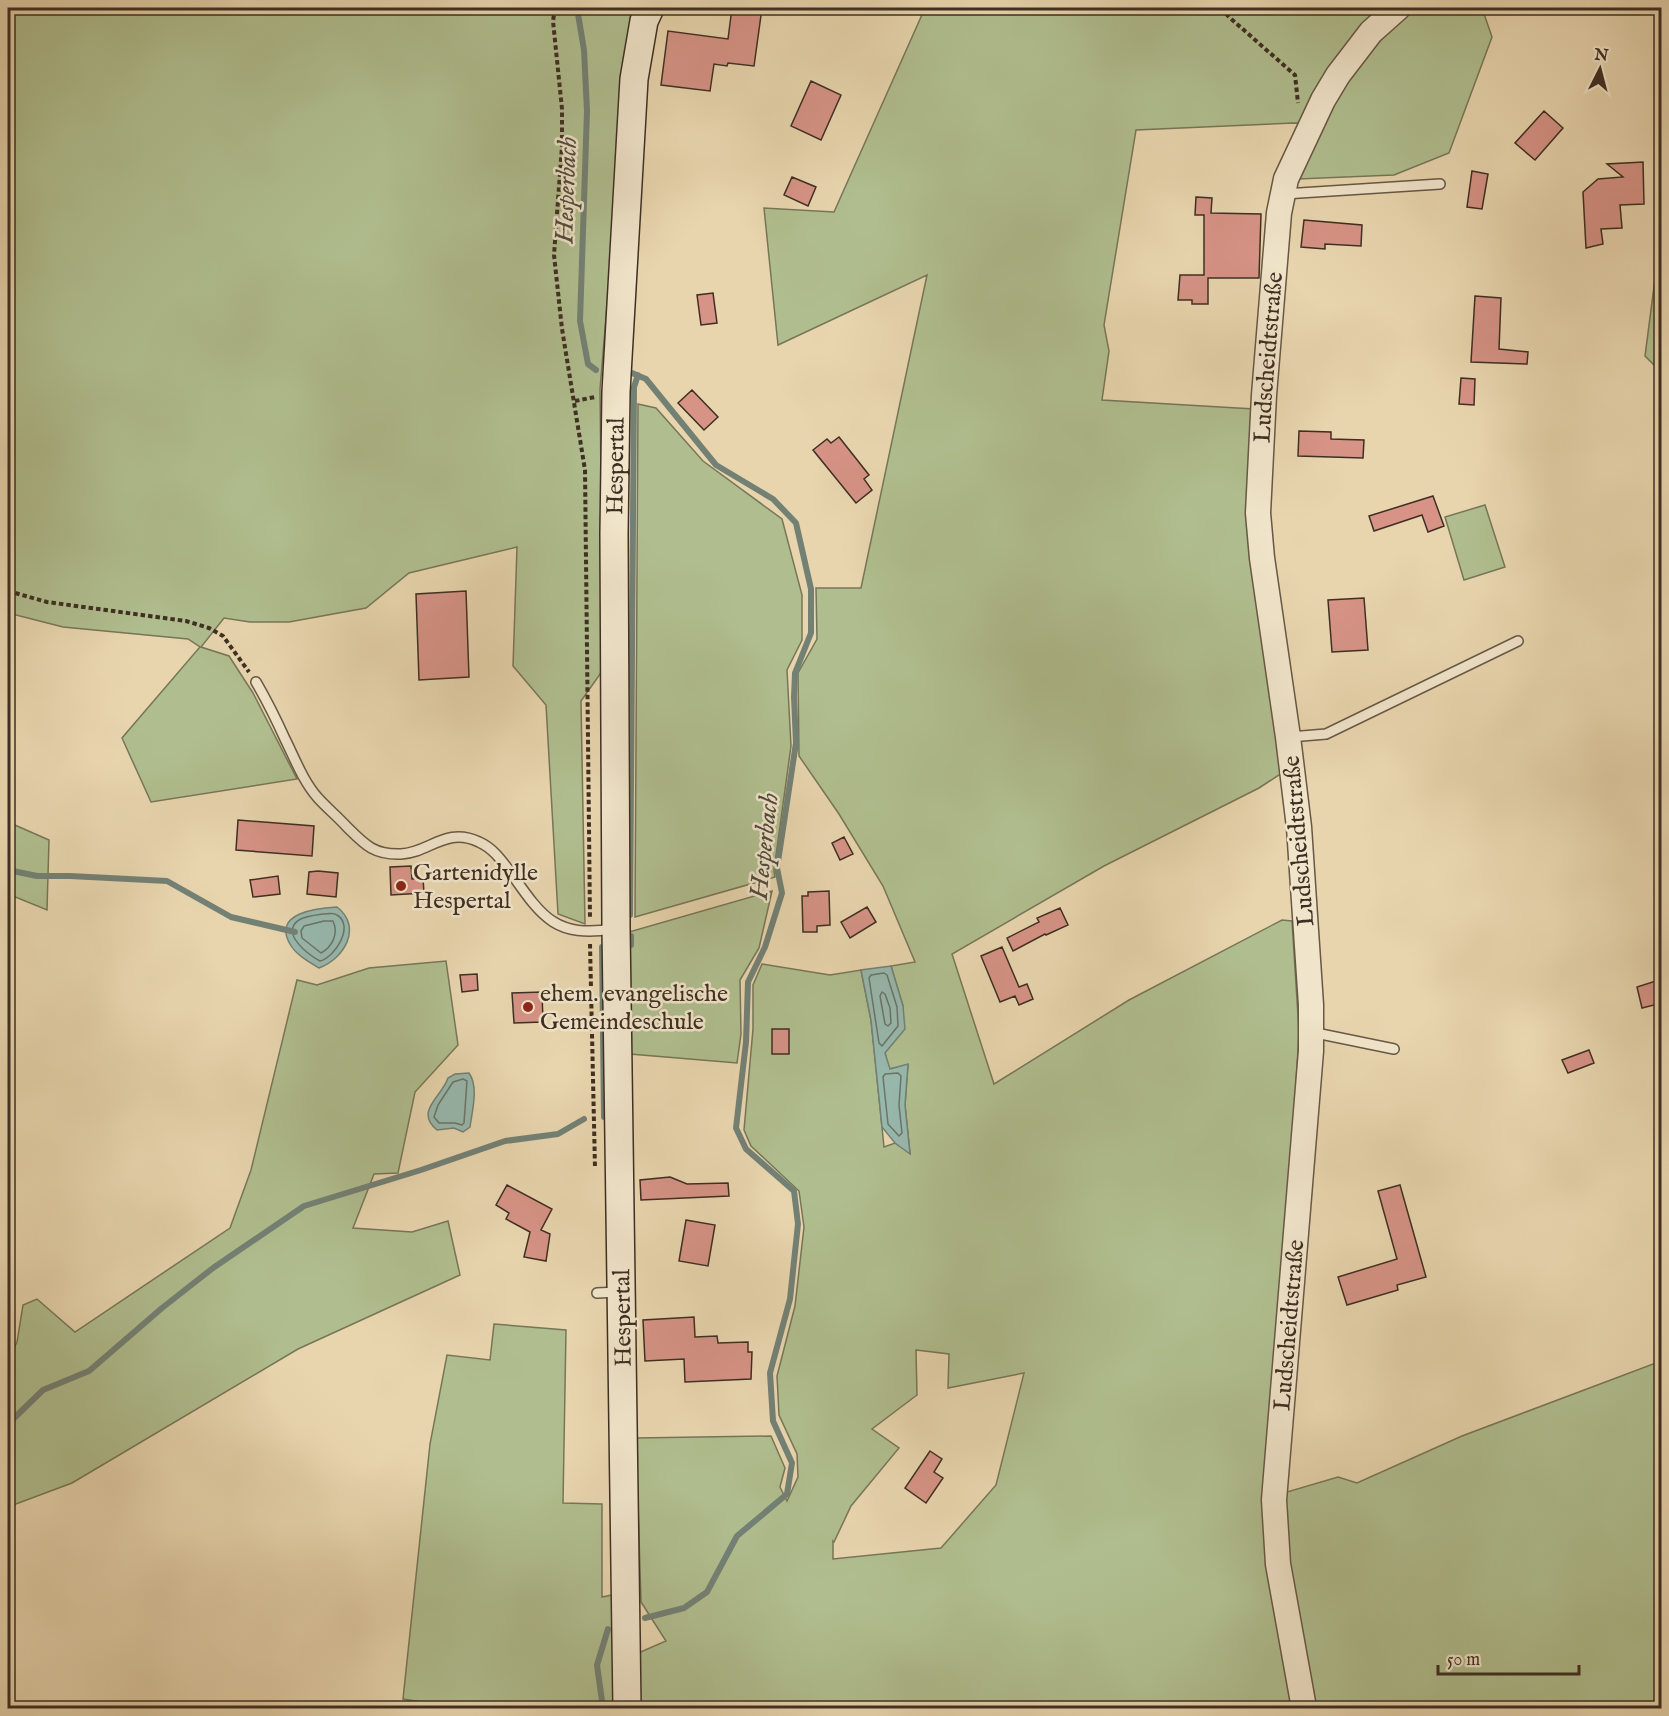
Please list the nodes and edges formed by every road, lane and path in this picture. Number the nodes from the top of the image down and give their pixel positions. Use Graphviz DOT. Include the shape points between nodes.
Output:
graph roads {
  1 [pos="555,8"];
  2 [pos="650,8"];
  3 [pos="1221,8"];
  4 [pos="1398,8"];
  5 [pos="1298,109"];
  6 [pos="1440,184"];
  7 [pos="1281,195"];
  8 [pos="8,591"];
  9 [pos="1518,642"];
  10 [pos="256,682"];
  11 [pos="1288,737"];
  12 [pos="603,930"];
  13 [pos="1311,1032"];
  14 [pos="1394,1049"];
  15 [pos="595,1177"];
  16 [pos="627,1708"];
  17 [pos="1304,1708"];
  1 -- 12 [label="path" via="562,128 554,255 585,470"];
  2 -- 12 [label="main road, Hespertal" via="644,21 634,80 616,392"];
  3 -- 5 [label="path" via="1295,75"];
  4 -- 7 [label="street, Ludscheidtstraße" via="1371,32 1338,75"];
  6 -- 7 [label="lane"];
  7 -- 11 [label="street, Ludscheidtstraße" via="1258,513"];
  8 -- 10 [label="path" via="47,602 186,621 209,628 223,636"];
  9 -- 11 [label="lane" via="1326,734"];
  10 -- 12 [label="lane" via="317,797 371,849 383,854 404,854 447,838 464,837 480,842 499,855 535,906 556,922 569,930"];
  11 -- 13 [label="street, Ludscheidtstraße" via="1299,827"];
  12 -- 15 [label="path"];
  12 -- 16 [label="main road, Hespertal" via="609,1293"];
  13 -- 14 [label="lane"];
  13 -- 17 [label="street, Ludscheidtstraße" via="1274,1500 1278,1564"];
}
